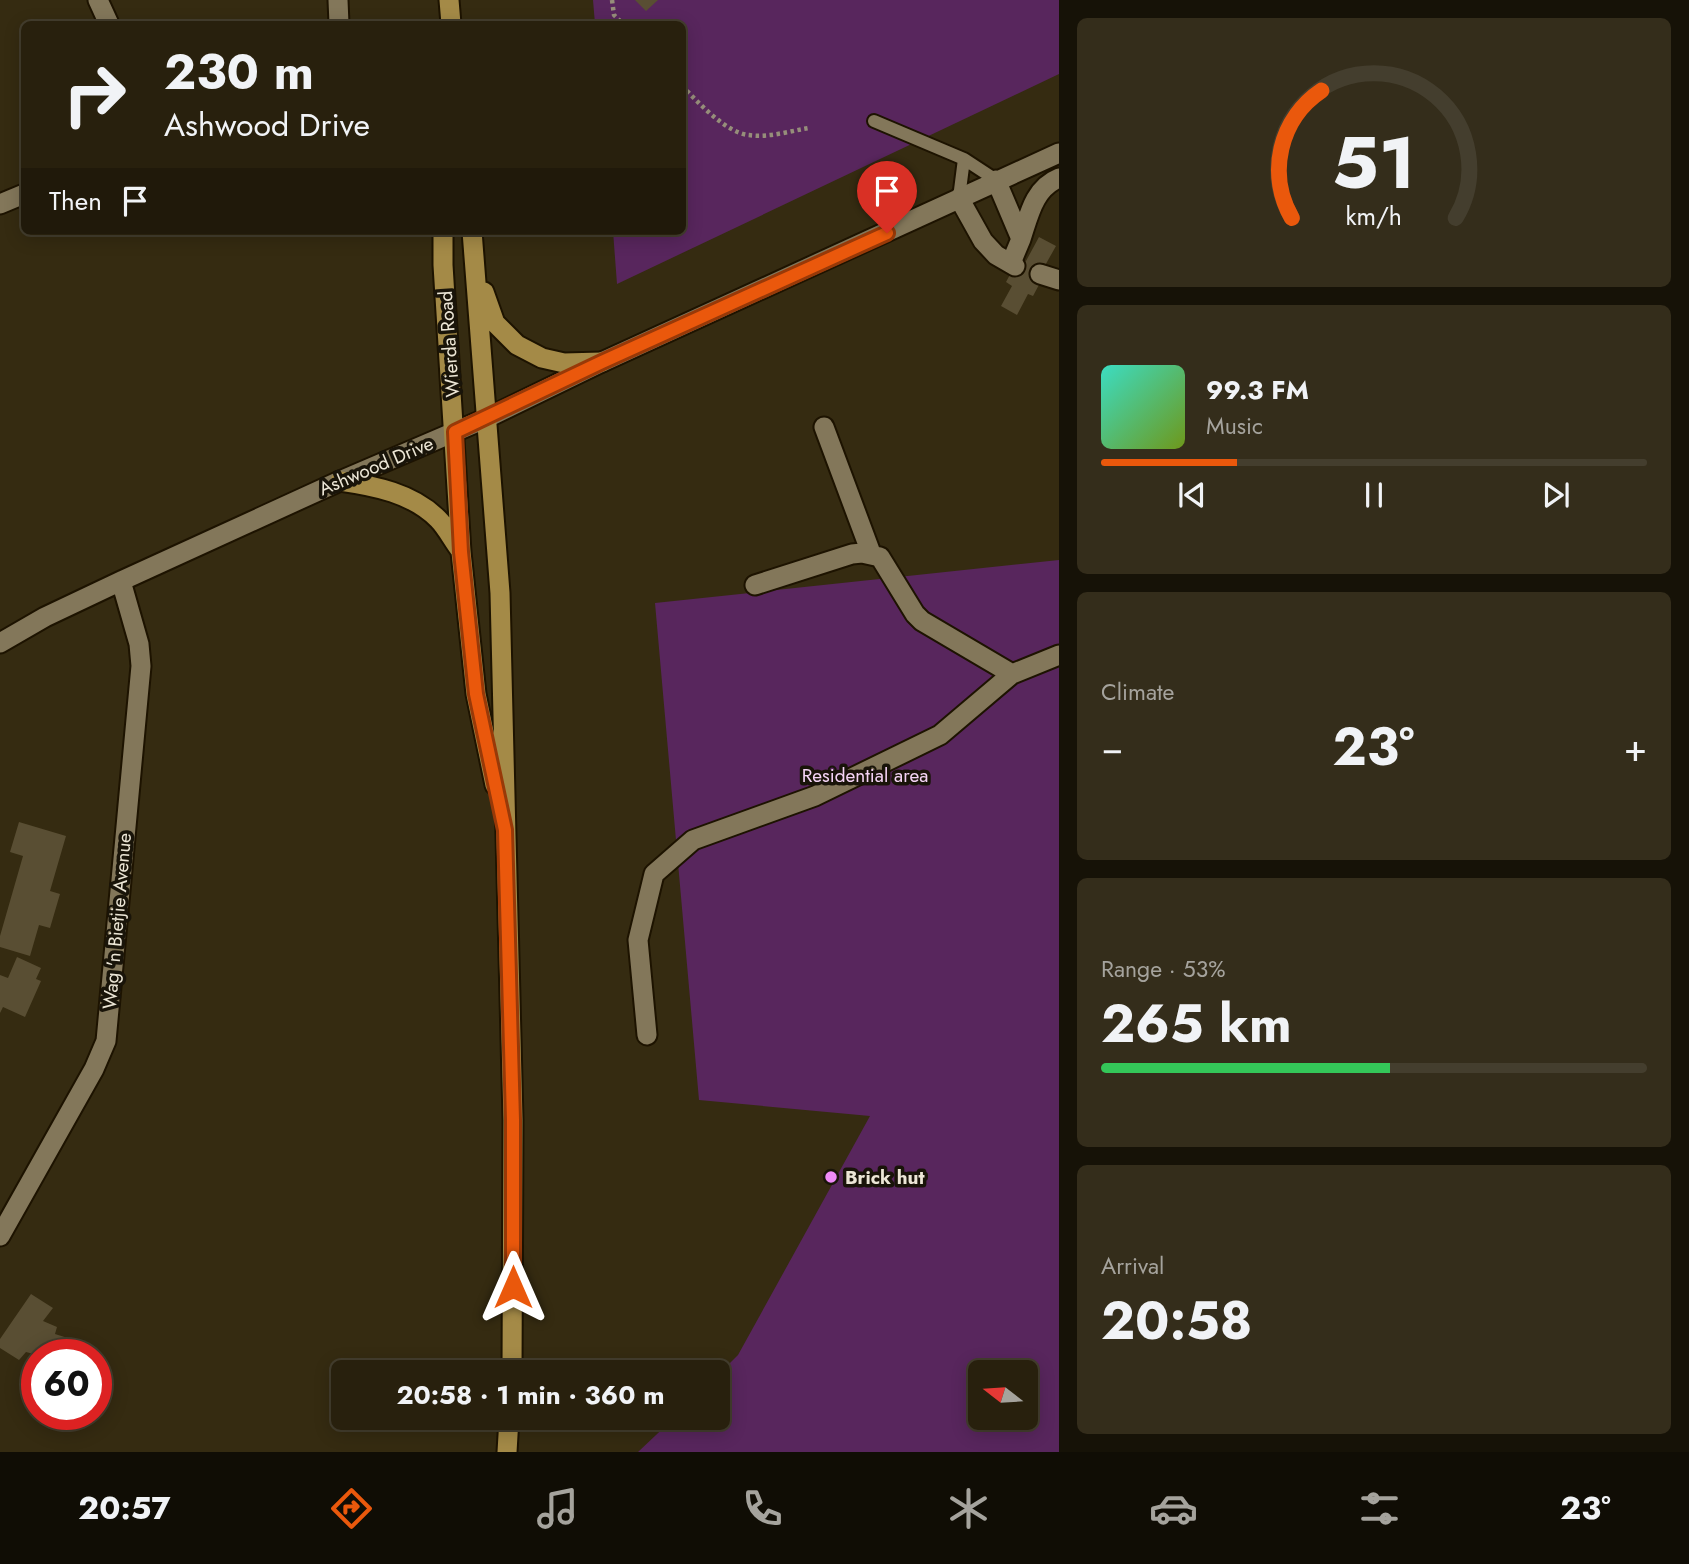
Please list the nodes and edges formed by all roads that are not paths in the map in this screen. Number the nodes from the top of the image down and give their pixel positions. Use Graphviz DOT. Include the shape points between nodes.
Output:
graph roads {
  1 [pos="98,0"];
  2 [pos="338,0"];
  3 [pos="443,0"];
  4 [pos="449,0"];
  5 [pos="107,21"];
  6 [pos="339,21"];
  7 [pos="443,21"];
  8 [pos="451,21"];
  9 [pos="874,121"];
  10 [pos="1059,153"];
  11 [pos="964,159"];
  12 [pos="1059,178"];
  13 [pos="996,180"];
  14 [pos="21,195"];
  15 [pos="959,198"];
  16 [pos="0,204"];
  17 [pos="443,235"];
  18 [pos="472,235"];
  19 [pos="1021,239"];
  20 [pos="475,265"];
  21 [pos="602,362"];
  22 [pos="487,418"];
  23 [pos="824,427"];
  24 [pos="455,432"];
  25 [pos="340,481"];
  26 [pos="461,552"];
  27 [pos="871,553"];
  28 [pos="121,581"];
  29 [pos="755,584"];
  30 [pos="0,643"];
  31 [pos="1059,655"];
  32 [pos="1013,674"];
  33 [pos="505,830"];
  34 [pos="647,1035"];
  35 [pos="0,1236"];
  36 [pos="512,1360"];
  37 [pos="508,1430"];
  38 [pos="507,1452"];
  1 -- 5 [label="street"];
  2 -- 6 [label="street"];
  3 -- 7 [label="main road"];
  4 -- 8 [label="main road"];
  9 -- 11 [label="lane"];
  10 -- 13 [label="street, Ashwood Drive"];
  11 -- 13 [label="lane"];
  11 -- 15 [label="lane"];
  12 -- 19 [label="street" via="1039,192"];
  13 -- 15 [label="street, Ashwood Drive"];
  13 -- 19 [label="street"];
  14 -- 16 [label="street"];
  15 -- 19 [label="street" via="996,255 1013,264"];
  15 -- 21 [label="street, Ashwood Drive"];
  17 -- 24 [label="main road, Wierda Road"];
  18 -- 20 [label="main road, Wierda Road"];
  20 -- 21 [label="main road" via="495,324 517,345 564,363"];
  20 -- 22 [label="main road, Wierda Road"];
  21 -- 22 [label="street, Ashwood Drive"];
  22 -- 24 [label="street, Ashwood Drive"];
  22 -- 33 [label="main road, Wierda Road" via="500,593"];
  23 -- 27 [label="street"];
  24 -- 25 [label="street, Ashwood Drive"];
  24 -- 26 [label="main road, Wierda Road"];
  25 -- 26 [label="main road" via="383,487 411,500 438,519"];
  25 -- 28 [label="street, Ashwood Drive"];
  26 -- 33 [label="main road, Wierda Road" via="476,694"];
  27 -- 29 [label="street" via="852,554"];
  27 -- 32 [label="street" via="880,557 922,621"];
  28 -- 30 [label="street, Ashwood Drive"];
  28 -- 35 [label="street, Wag 'n Bietjie Avenue" via="141,666 106,1041"];
  31 -- 32 [label="street"];
  32 -- 34 [label="street" via="940,735 815,796 693,841 654,874 638,940"];
  33 -- 36 [label="main road, Wierda Road" via="513,1120"];
  37 -- 38 [label="main road"];
}
